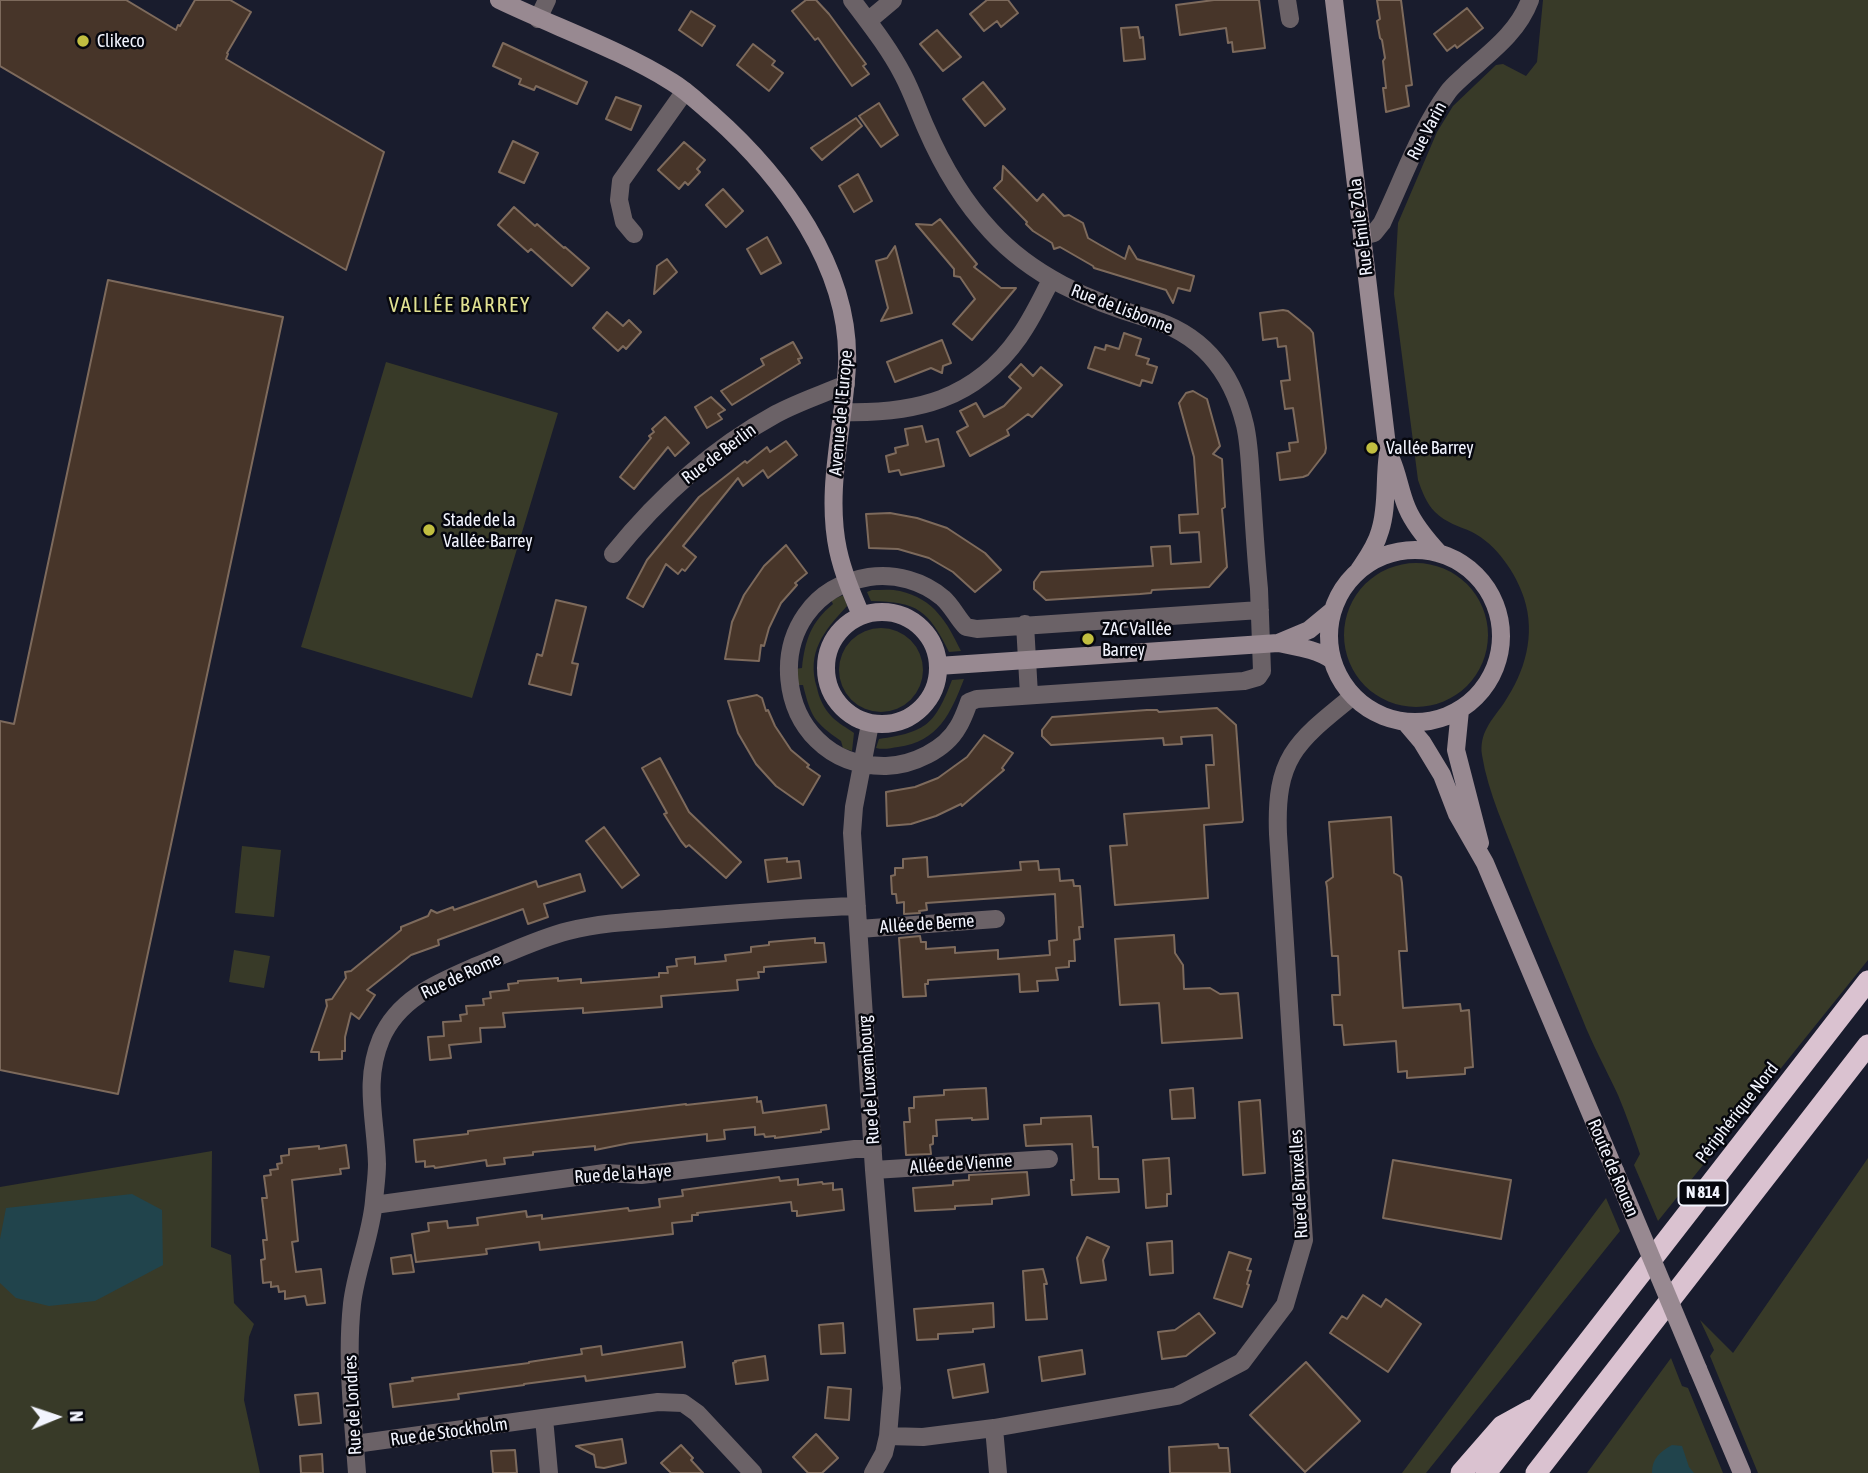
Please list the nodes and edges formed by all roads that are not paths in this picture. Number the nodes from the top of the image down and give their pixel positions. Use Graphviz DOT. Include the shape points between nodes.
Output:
graph roads {
  1 [pos="499,0"];
  2 [pos="547,0"];
  3 [pos="852,0"];
  4 [pos="893,0"];
  5 [pos="1287,0"];
  6 [pos="1334,0"];
  7 [pos="1530,0"];
  8 [pos="538,19"];
  9 [pos="1290,19"];
  10 [pos="867,21"];
  11 [pos="685,91"];
  12 [pos="634,234"];
  13 [pos="1362,236"];
  14 [pos="1051,280"];
  15 [pos="846,384"];
  16 [pos="842,412"];
  17 [pos="1388,454"];
  18 [pos="613,554"];
  19 [pos="1440,554"];
  20 [pos="1359,570"];
  21 [pos="848,583"];
  22 [pos="1260,610"];
  23 [pos="1332,611"];
  24 [pos="861,615"];
  25 [pos="1025,625"];
  26 [pos="1270,643"];
  27 [pos="1027,660"];
  28 [pos="1332,660"];
  29 [pos="938,666"];
  30 [pos="1029,695"];
  31 [pos="1353,696"];
  32 [pos="1460,710"];
  33 [pos="1405,722"];
  34 [pos="870,724"];
  35 [pos="862,763"];
  36 [pos="1485,863"];
  37 [pos="857,906"];
  38 [pos="996,919"];
  39 [pos="859,929"];
  40 [pos="1868,981"];
  41 [pos="1868,1045"];
  42 [pos="873,1149"];
  43 [pos="1049,1159"];
  44 [pos="874,1170"];
  45 [pos="374,1205"];
  46 [pos="349,1336"];
  47 [pos="1539,1405"];
  48 [pos="544,1419"];
  49 [pos="994,1428"];
  50 [pos="1571,1428"];
  51 [pos="888,1436"];
  52 [pos="355,1444"];
  53 [pos="357,1473"];
  54 [pos="549,1473"];
  55 [pos="753,1473"];
  56 [pos="873,1473"];
  57 [pos="998,1473"];
  58 [pos="1461,1473"];
  59 [pos="1486,1473"];
  60 [pos="1536,1473"];
  61 [pos="1552,1473"];
  62 [pos="1742,1473"];
  1 -- 8 [label="main road, Avenue de l'Europe"];
  2 -- 8 [label="street"];
  3 -- 10 [label="street, Rue de Lisbonne"];
  4 -- 10 [label="street"];
  5 -- 9 [label="street"];
  6 -- 13 [label="main road, Rue Émile Zola"];
  7 -- 13 [label="street, Rue Varin" via="1509,36 1450,89 1419,139 1382,223 1374,233"];
  8 -- 11 [label="main road, Avenue de l'Europe" via="651,70"];
  10 -- 14 [label="street, Rue de Lisbonne" via="902,73 937,153 972,209 992,233"];
  11 -- 12 [label="street" via="621,181 624,222"];
  11 -- 15 [label="main road, Avenue de l'Europe" via="764,164 801,217 837,293 847,341"];
  13 -- 17 [label="main road, Rue Émile Zola"];
  14 -- 16 [label="street" via="1010,349 973,383 913,407"];
  14 -- 22 [label="street, Rue de Lisbonne" via="1170,326 1206,349 1217,362 1245,425"];
  15 -- 16 [label="main road, Avenue de l'Europe"];
  15 -- 18 [label="street, Rue de Berlin" via="779,412 714,453 658,502"];
  16 -- 21 [label="main road, Avenue de l'Europe" via="834,521"];
  17 -- 19 [label="main road, Rue Émile Zola" via="1408,511"];
  17 -- 20 [label="main road, Rue Émile Zola" via="1381,530"];
  19 -- 20 [label="main road" via="1390,553"];
  19 -- 32 [label="main road" via="1466,566 1480,580 1499,615 1500,653 1494,671 1472,702"];
  20 -- 23 [label="main road"];
  21 -- 24 [label="main road, Avenue de l'Europe"];
  21 -- 25 [label="street" via="877,576 911,580 942,597 966,627"];
  21 -- 35 [label="street" via="827,593 803,619 790,651 789,686 793,703 811,733 838,755"];
  22 -- 25 [label="street"];
  22 -- 26 [label="street, Rue de Lisbonne"];
  23 -- 26 [label="main road" via="1309,630"];
  23 -- 28 [label="main road"];
  24 -- 29 [label="main road" via="883,611 913,621 933,645"];
  24 -- 34 [label="main road" via="830,644 825,672 834,700 844,711"];
  25 -- 27 [label="street"];
  26 -- 27 [label="main road"];
  26 -- 28 [label="main road"];
  26 -- 30 [label="street, Rue de Lisbonne" via="1262,671 1252,680"];
  27 -- 29 [label="main road"];
  27 -- 30 [label="street"];
  28 -- 31 [label="main road"];
  29 -- 34 [label="main road" via="933,691 918,712 895,723"];
  30 -- 35 [label="street, Rue de Lisbonne" via="969,702 951,737 922,757 889,766"];
  31 -- 33 [label="main road" via="1368,709"];
  31 -- 49 [label="street, Rue de Bruxelles" via="1299,743 1289,758 1277,808 1304,1240 1285,1305 1242,1362 1177,1396"];
  32 -- 33 [label="main road" via="1440,719"];
  32 -- 36 [label="main road, Route de Rouen" via="1455,750"];
  33 -- 36 [label="main road, Route de Rouen" via="1442,775 1457,814"];
  34 -- 35 [label="street, Rue de Luxembourg"];
  35 -- 37 [label="street, Rue de Luxembourg" via="852,833"];
  36 -- 62 [label="main road, Route de Rouen, bridge"];
  37 -- 39 [label="street, Rue de Luxembourg"];
  37 -- 45 [label="street, Rue de Rome" via="587,926 547,937 427,989 397,1013 376,1052 370,1090 377,1166"];
  38 -- 39 [label="street, Allée de Berne"];
  39 -- 42 [label="street, Rue de Luxembourg"];
  40 -- 47 [label="highway, Périphérique Nord / N 814"];
  41 -- 50 [label="highway, N 814"];
  42 -- 44 [label="street, Rue de Luxembourg"];
  42 -- 45 [label="street, Rue de la Haye" via="641,1175 605,1173"];
  43 -- 44 [label="street, Allée de Vienne"];
  44 -- 51 [label="street, Rue de Luxembourg" via="892,1388"];
  45 -- 46 [label="street, Rue de Rome"];
  46 -- 52 [label="street, Rue de Londres"];
  47 -- 58 [label="highway" via="1502,1426"];
  47 -- 59 [label="highway, N 814"];
  48 -- 52 [label="street, Rue de Stockholm"];
  48 -- 54 [label="street"];
  48 -- 55 [label="street, Rue de Stockholm" via="658,1402 683,1403"];
  49 -- 51 [label="street, Rue de Bruxelles" via="923,1437"];
  49 -- 57 [label="street"];
  50 -- 60 [label="highway, N 814"];
  50 -- 61 [label="highway, N 814"];
  51 -- 56 [label="street, Rue de Luxembourg"];
  52 -- 53 [label="street, Rue de Londres"];
}
